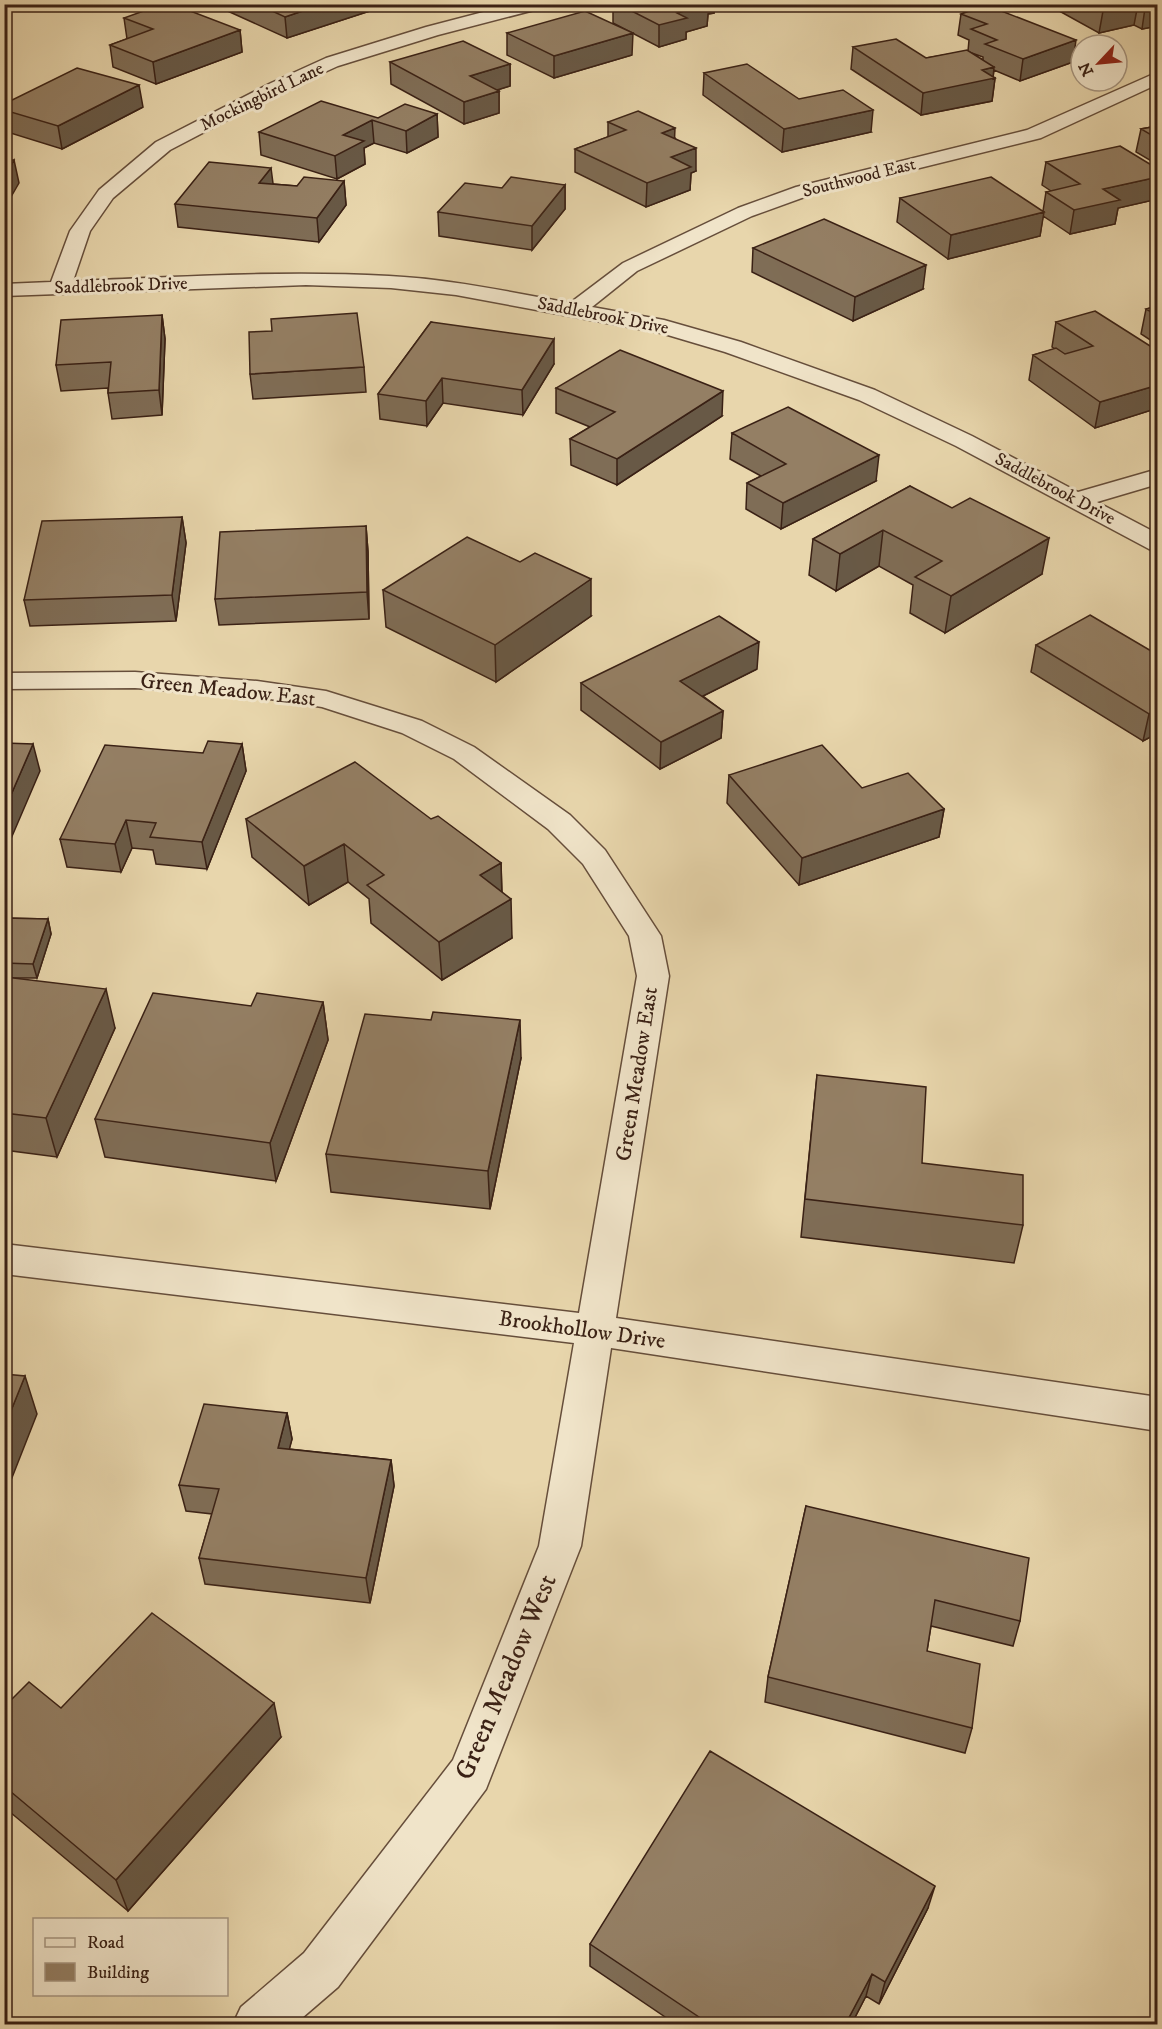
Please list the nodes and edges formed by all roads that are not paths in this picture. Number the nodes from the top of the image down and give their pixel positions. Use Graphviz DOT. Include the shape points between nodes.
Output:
graph roads {
  1 [pos="536,4"];
  2 [pos="1158,77"];
  3 [pos="60,288"];
  4 [pos="4,290"];
  5 [pos="575,310"];
  6 [pos="1158,476"];
  7 [pos="1076,500"];
  8 [pos="1158,544"];
  9 [pos="4,681"];
  10 [pos="4,1259"];
  11 [pos="595,1330"];
  12 [pos="1158,1414"];
  13 [pos="258,2025"];
  1 -- 3 [label="street, Mockingbird Lane" via="332,62 163,146 106,194 80,231"];
  2 -- 5 [label="street, Southwood East" via="1034,134 803,191 745,212 630,267"];
  3 -- 4 [label="street, Saddlebrook Drive"];
  3 -- 5 [label="street, Saddlebrook Drive" via="306,279 391,282"];
  5 -- 7 [label="street, Saddlebrook Drive" via="664,327 733,347 867,395"];
  6 -- 7 [label="street"];
  7 -- 8 [label="street, Saddlebrook Drive"];
  9 -- 11 [label="street, Green Meadow East" via="135,680 257,689 326,699 412,727 464,753 559,822 594,858 645,936 653,976"];
  10 -- 11 [label="street, Brookhollow Drive"];
  11 -- 12 [label="street, Brookhollow Drive"];
  11 -- 13 [label="street, Green Meadow West" via="560,1546 470,1774 321,1971"];
}
